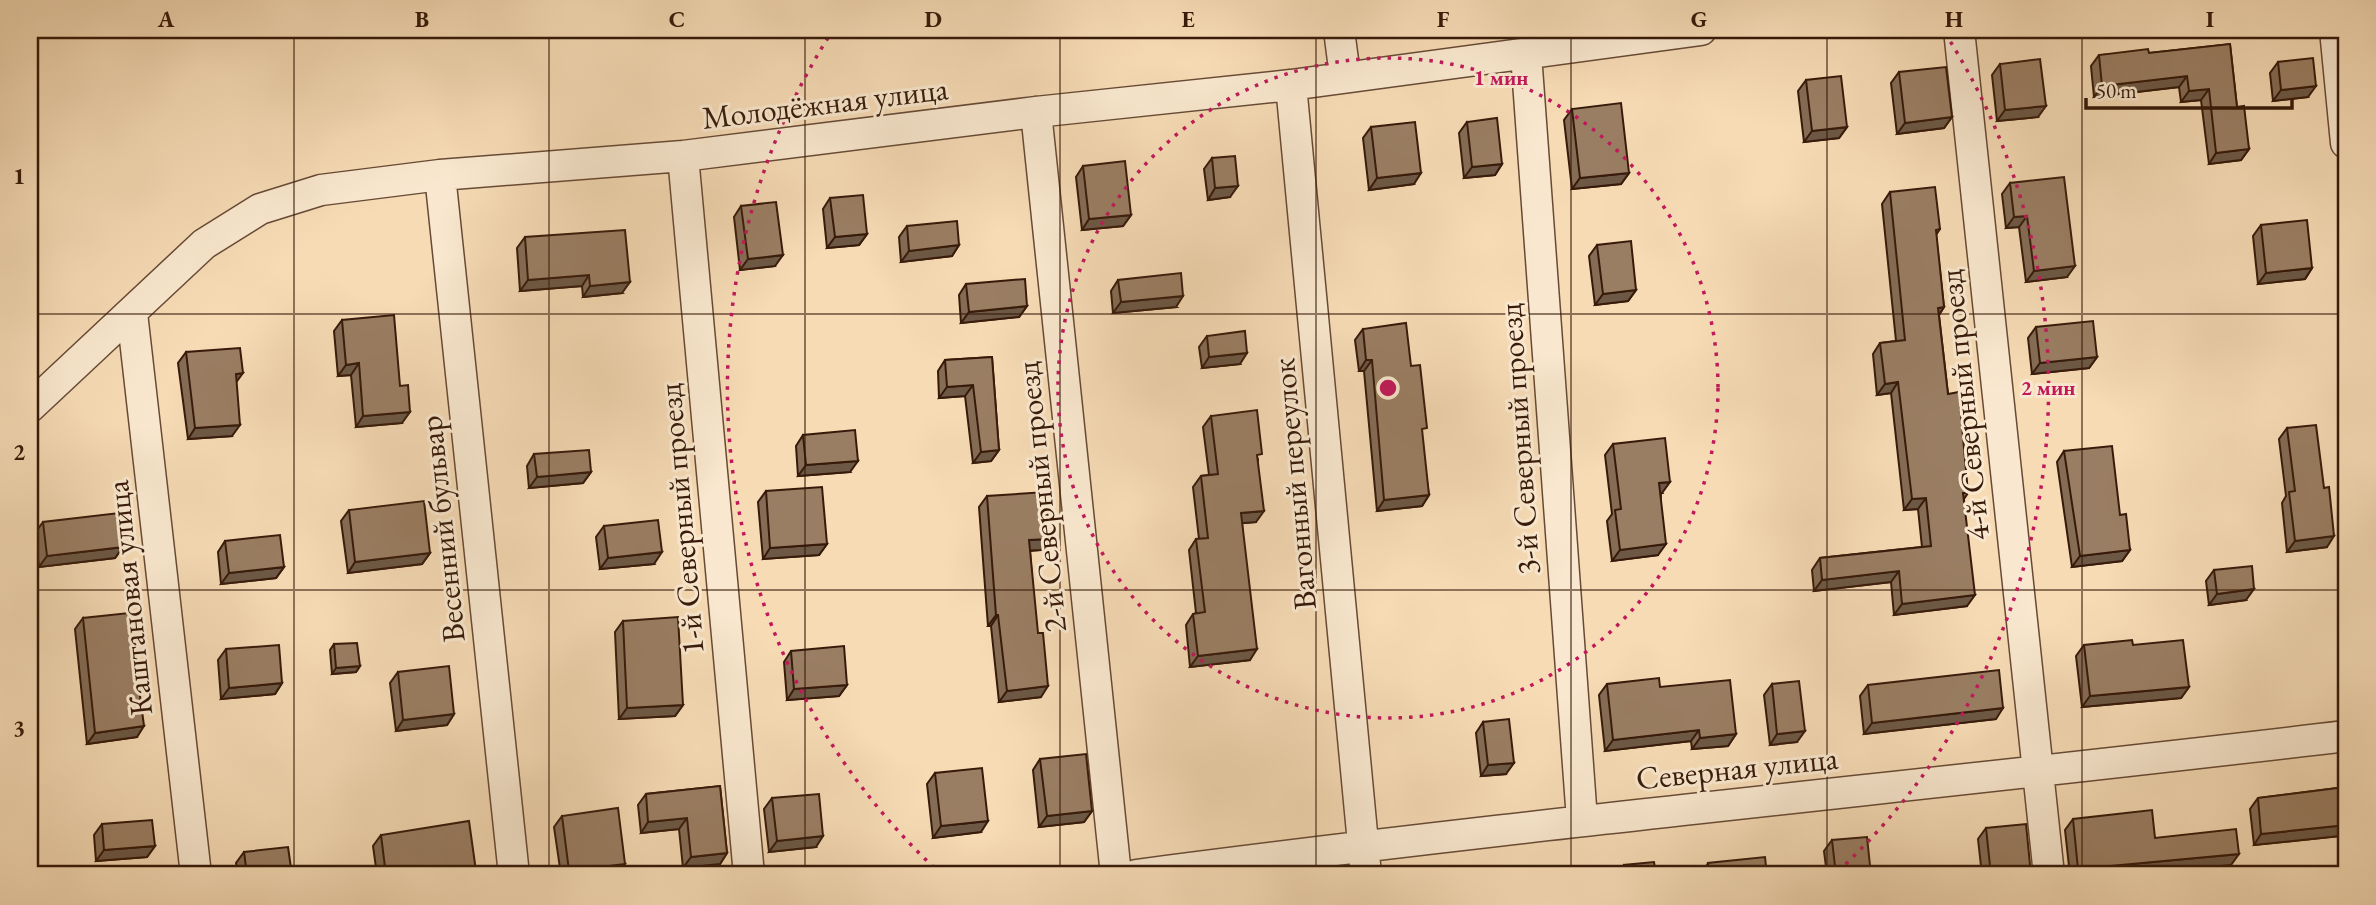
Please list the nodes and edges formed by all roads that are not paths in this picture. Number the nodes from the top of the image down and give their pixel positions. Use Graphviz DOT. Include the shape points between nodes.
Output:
graph roads {
  1 [pos="1339,30"];
  2 [pos="1701,30"];
  3 [pos="1959,30"];
  4 [pos="2335,30"];
  5 [pos="1526,54"];
  6 [pos="1345,76"];
  7 [pos="1291,85"];
  8 [pos="1036,112"];
  9 [pos="2346,143"];
  10 [pos="682,156"];
  11 [pos="440,175"];
  12 [pos="132,313"];
  13 [pos="30,407"];
  14 [pos="2346,736"];
  15 [pos="2038,773"];
  16 [pos="1582,820"];
  17 [pos="1363,845"];
  18 [pos="196,875"];
  19 [pos="514,875"];
  20 [pos="749,875"];
  21 [pos="1116,875"];
  22 [pos="1136,875"];
  23 [pos="1366,875"];
  24 [pos="2049,875"];
  1 -- 6 [label="street"];
  2 -- 5 [label="street, Молодёжная улица"];
  3 -- 15 [label="street, 4-й Северный проезд"];
  4 -- 9 [label="street"];
  5 -- 6 [label="street, Молодёжная улица"];
  5 -- 16 [label="street, 3-й Северный проезд"];
  6 -- 7 [label="street, Молодёжная улица"];
  7 -- 8 [label="street, Молодёжная улица"];
  7 -- 17 [label="street, Вагонный переулок"];
  8 -- 10 [label="street, Молодёжная улица"];
  8 -- 21 [label="street, 2-й Северный проезд"];
  10 -- 11 [label="street, Молодёжная улица"];
  10 -- 20 [label="street, 1-й Северный проезд"];
  11 -- 12 [label="street, Молодёжная улица" via="321,190 260,209 204,244"];
  11 -- 19 [label="street, Весенний бульвар"];
  12 -- 13 [label="street, Молодёжная улица"];
  12 -- 18 [label="street, Каштановая улица"];
  14 -- 15 [label="street, Северная улица"];
  15 -- 16 [label="street, Северная улица"];
  15 -- 24 [label="street, 4-й Северный проезд"];
  16 -- 17 [label="street, Северная улица"];
  17 -- 22 [label="street, Северная улица"];
  17 -- 23 [label="street, Вагонный переулок"];
}
